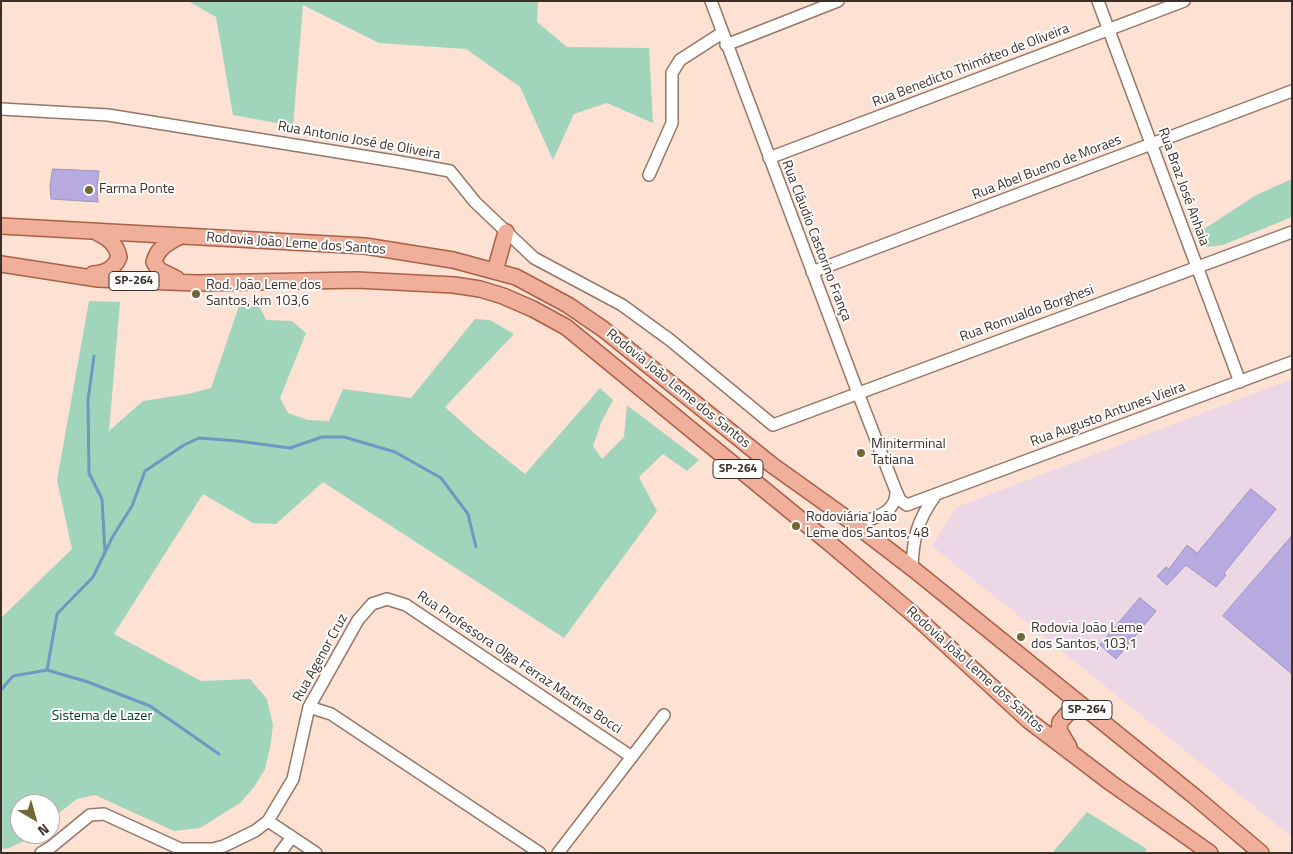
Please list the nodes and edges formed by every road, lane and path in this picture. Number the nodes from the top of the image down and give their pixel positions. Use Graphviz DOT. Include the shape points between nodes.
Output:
graph roads {
  1 [pos="711,1"];
  2 [pos="838,1"];
  3 [pos="1098,1"];
  4 [pos="1184,1"];
  5 [pos="1108,30"];
  6 [pos="722,33"];
  7 [pos="726,45"];
  8 [pos="1292,91"];
  9 [pos="1,109"];
  10 [pos="1151,144"];
  11 [pos="769,158"];
  12 [pos="649,175"];
  13 [pos="1,226"];
  14 [pos="93,231"];
  15 [pos="506,232"];
  16 [pos="1292,232"];
  17 [pos="180,236"];
  18 [pos="1,264"];
  19 [pos="1197,267"];
  20 [pos="495,271"];
  21 [pos="812,272"];
  22 [pos="79,275"];
  23 [pos="189,283"];
  24 [pos="1292,362"];
  25 [pos="1240,382"];
  26 [pos="858,393"];
  27 [pos="773,425"];
  28 [pos="896,491"];
  29 [pos="935,496"];
  30 [pos="907,506"];
  31 [pos="856,525"];
  32 [pos="912,568"];
  33 [pos="387,599"];
  34 [pos="309,707"];
  35 [pos="1090,712"];
  36 [pos="664,715"];
  37 [pos="632,757"];
  38 [pos="1078,758"];
  39 [pos="268,822"];
  40 [pos="292,837"];
  41 [pos="237,841"];
  42 [pos="184,851"];
  43 [pos="41,853"];
  44 [pos="231,853"];
  45 [pos="280,853"];
  46 [pos="316,853"];
  47 [pos="540,853"];
  48 [pos="558,853"];
  49 [pos="1210,853"];
  50 [pos="1261,853"];
  1 -- 6 [label="street, Rua Cláudio Castorino França"];
  2 -- 7 [label="street"];
  3 -- 5 [label="street, Rua Braz José Anhaia"];
  4 -- 5 [label="street, Rua Benedicto Thimóteo de Oliveira"];
  5 -- 10 [label="street, Rua Braz José Anhaia"];
  5 -- 11 [label="street, Rua Benedicto Thimóteo de Oliveira"];
  6 -- 7 [label="street, Rua Cláudio Castorino França"];
  6 -- 12 [label="street" via="680,60 672,73 672,123"];
  7 -- 11 [label="street, Rua Cláudio Castorino França"];
  8 -- 10 [label="street, Rua Abel Bueno de Moraes"];
  9 -- 15 [label="street, Rua Antonio José de Oliveira" via="108,115 450,171 475,202"];
  10 -- 19 [label="street, Rua Braz José Anhaia"];
  10 -- 21 [label="street, Rua Abel Bueno de Moraes"];
  11 -- 21 [label="street, Rua Cláudio Castorino França"];
  13 -- 14 [label="main road, Rodovia João Leme dos Santos / SP-264"];
  14 -- 17 [label="main road, Rodovia João Leme dos Santos / SP-264"];
  14 -- 22 [label="main road" via="107,237 119,256 114,267 105,272"];
  15 -- 20 [label="main road"];
  15 -- 27 [label="street, Rua Antonio José de Oliveira" via="534,258 622,305"];
  16 -- 19 [label="street, Rua Romualdo Borghesi"];
  17 -- 20 [label="main road, Rodovia João Leme dos Santos / SP-264" via="364,246 454,260"];
  17 -- 23 [label="main road" via="165,245 156,254 154,262 159,270"];
  18 -- 22 [label="main road, Rodovia João Leme dos Santos / SP-264"];
  19 -- 25 [label="street, Rua Braz José Anhaia"];
  19 -- 26 [label="street, Rua Romualdo Borghesi"];
  20 -- 31 [label="main road, Rodovia João Leme dos Santos / SP-264" via="516,277 568,305 603,329 772,465"];
  21 -- 26 [label="street, Rua Cláudio Castorino França"];
  22 -- 23 [label="main road, Rodovia João Leme dos Santos / SP-264" via="98,279"];
  23 -- 38 [label="main road, Rodovia João Leme dos Santos / SP-264" via="356,280 454,284 503,296 533,309 566,327 833,546 1028,720"];
  24 -- 25 [label="street, Rua Augusto Antunes Vieira"];
  25 -- 29 [label="street, Rua Augusto Antunes Vieira"];
  26 -- 27 [label="street, Rua Romualdo Borghesi"];
  26 -- 28 [label="street, Rua Cláudio Castorino França"];
  28 -- 30 [label="street, Rua Cláudio Castorino França"];
  28 -- 31 [label="street" via="894,505 885,514"];
  29 -- 30 [label="street, Rua Augusto Antunes Vieira"];
  29 -- 32 [label="street" via="923,512 916,532"];
  31 -- 32 [label="main road, Rodovia João Leme dos Santos / SP-264"];
  32 -- 35 [label="main road, Rodovia João Leme dos Santos / SP-264"];
  33 -- 34 [label="street, Rua Agenor Cruz" via="372,604 358,620"];
  33 -- 37 [label="street, Rua Professora Olga Ferraz Martins Bocci" via="406,605"];
  34 -- 39 [label="street, Rua Agenor Cruz" via="293,778"];
  34 -- 47 [label="street" via="331,714"];
  35 -- 38 [label="main road" via="1077,709 1060,722 1059,730"];
  35 -- 50 [label="main road, Rodovia João Leme dos Santos / SP-264"];
  36 -- 37 [label="street"];
  37 -- 48 [label="street"];
  38 -- 49 [label="main road, Rodovia João Leme dos Santos / SP-264"];
  39 -- 40 [label="street"];
  39 -- 41 [label="street, Rua Agenor Cruz"];
  40 -- 45 [label="street"];
  40 -- 46 [label="street"];
  41 -- 42 [label="street, Rua Agenor Cruz" via="213,849"];
  41 -- 44 [label="street"];
  42 -- 43 [label="street" via="104,814 90,815"];
}
